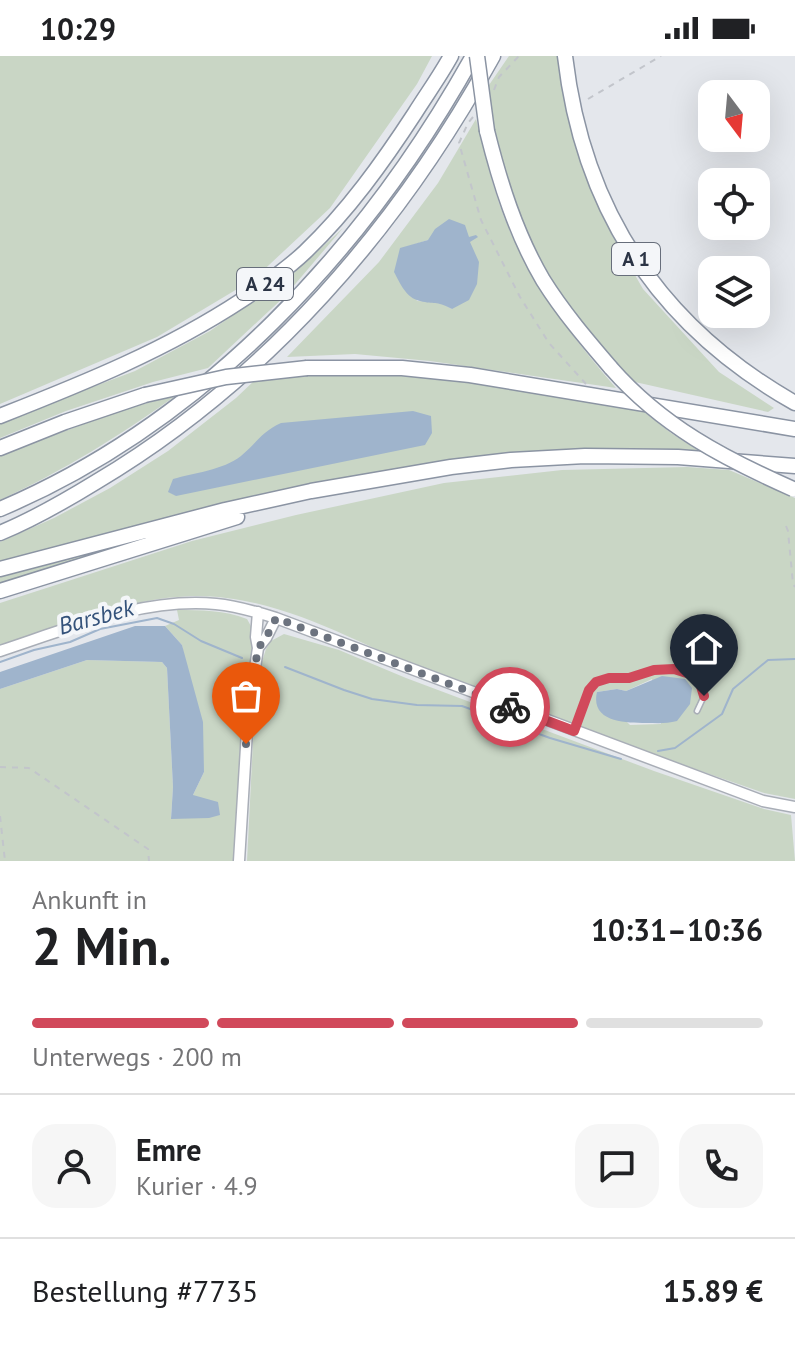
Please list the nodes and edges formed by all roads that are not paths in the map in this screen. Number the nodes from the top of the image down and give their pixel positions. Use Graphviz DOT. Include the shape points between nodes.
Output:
graph roads {
  1 [pos="451,56"];
  2 [pos="475,56"];
  3 [pos="493,56"];
  4 [pos="565,56"];
  5 [pos="795,403"];
  6 [pos="0,416"];
  7 [pos="795,429"];
  8 [pos="0,448"];
  9 [pos="795,466"];
  10 [pos="92,485"];
  11 [pos="353,485"];
  12 [pos="794,490"];
  13 [pos="0,509"];
  14 [pos="0,526"];
  15 [pos="0,533"];
  16 [pos="0,569"];
  17 [pos="0,591"];
  18 [pos="258,612"];
  19 [pos="276,618"];
  20 [pos="258,648"];
  21 [pos="0,651"];
  22 [pos="697,711"];
  23 [pos="574,731"];
  24 [pos="795,807"];
  25 [pos="239,861"];
  1 -- 6 [label="highway, A 24" via="375,172 304,253 205,324 109,372"];
  2 -- 12 [label="highway, bridge" via="501,185 536,267 572,322 632,392 691,437"];
  2 -- 13 [label="highway" via="365,218 234,359 111,452"];
  3 -- 10 [label="highway" via="405,195 322,296 211,402"];
  4 -- 5 [label="highway, A 1" via="589,165 638,263 705,340"];
  7 -- 8 [label="highway, bridge" via="470,375 402,368 307,368 226,377 145,395"];
  9 -- 11 [label="highway" via="585,456 466,465"];
  10 -- 14 [label="highway"];
  10 -- 15 [label="highway"];
  11 -- 16 [label="highway" via="225,510"];
  11 -- 17 [label="highway"];
  18 -- 19 [label="main road"];
  18 -- 20 [label="main road"];
  18 -- 21 [label="main road" via="205,603 137,609"];
  19 -- 20 [label="main road"];
  19 -- 23 [label="main road"];
  20 -- 25 [label="main road" via="248,715"];
  22 -- 23 [label="lane" via="704,696 700,683 674,669 654,670 596,682"];
  23 -- 24 [label="main road" via="763,801"];
}
